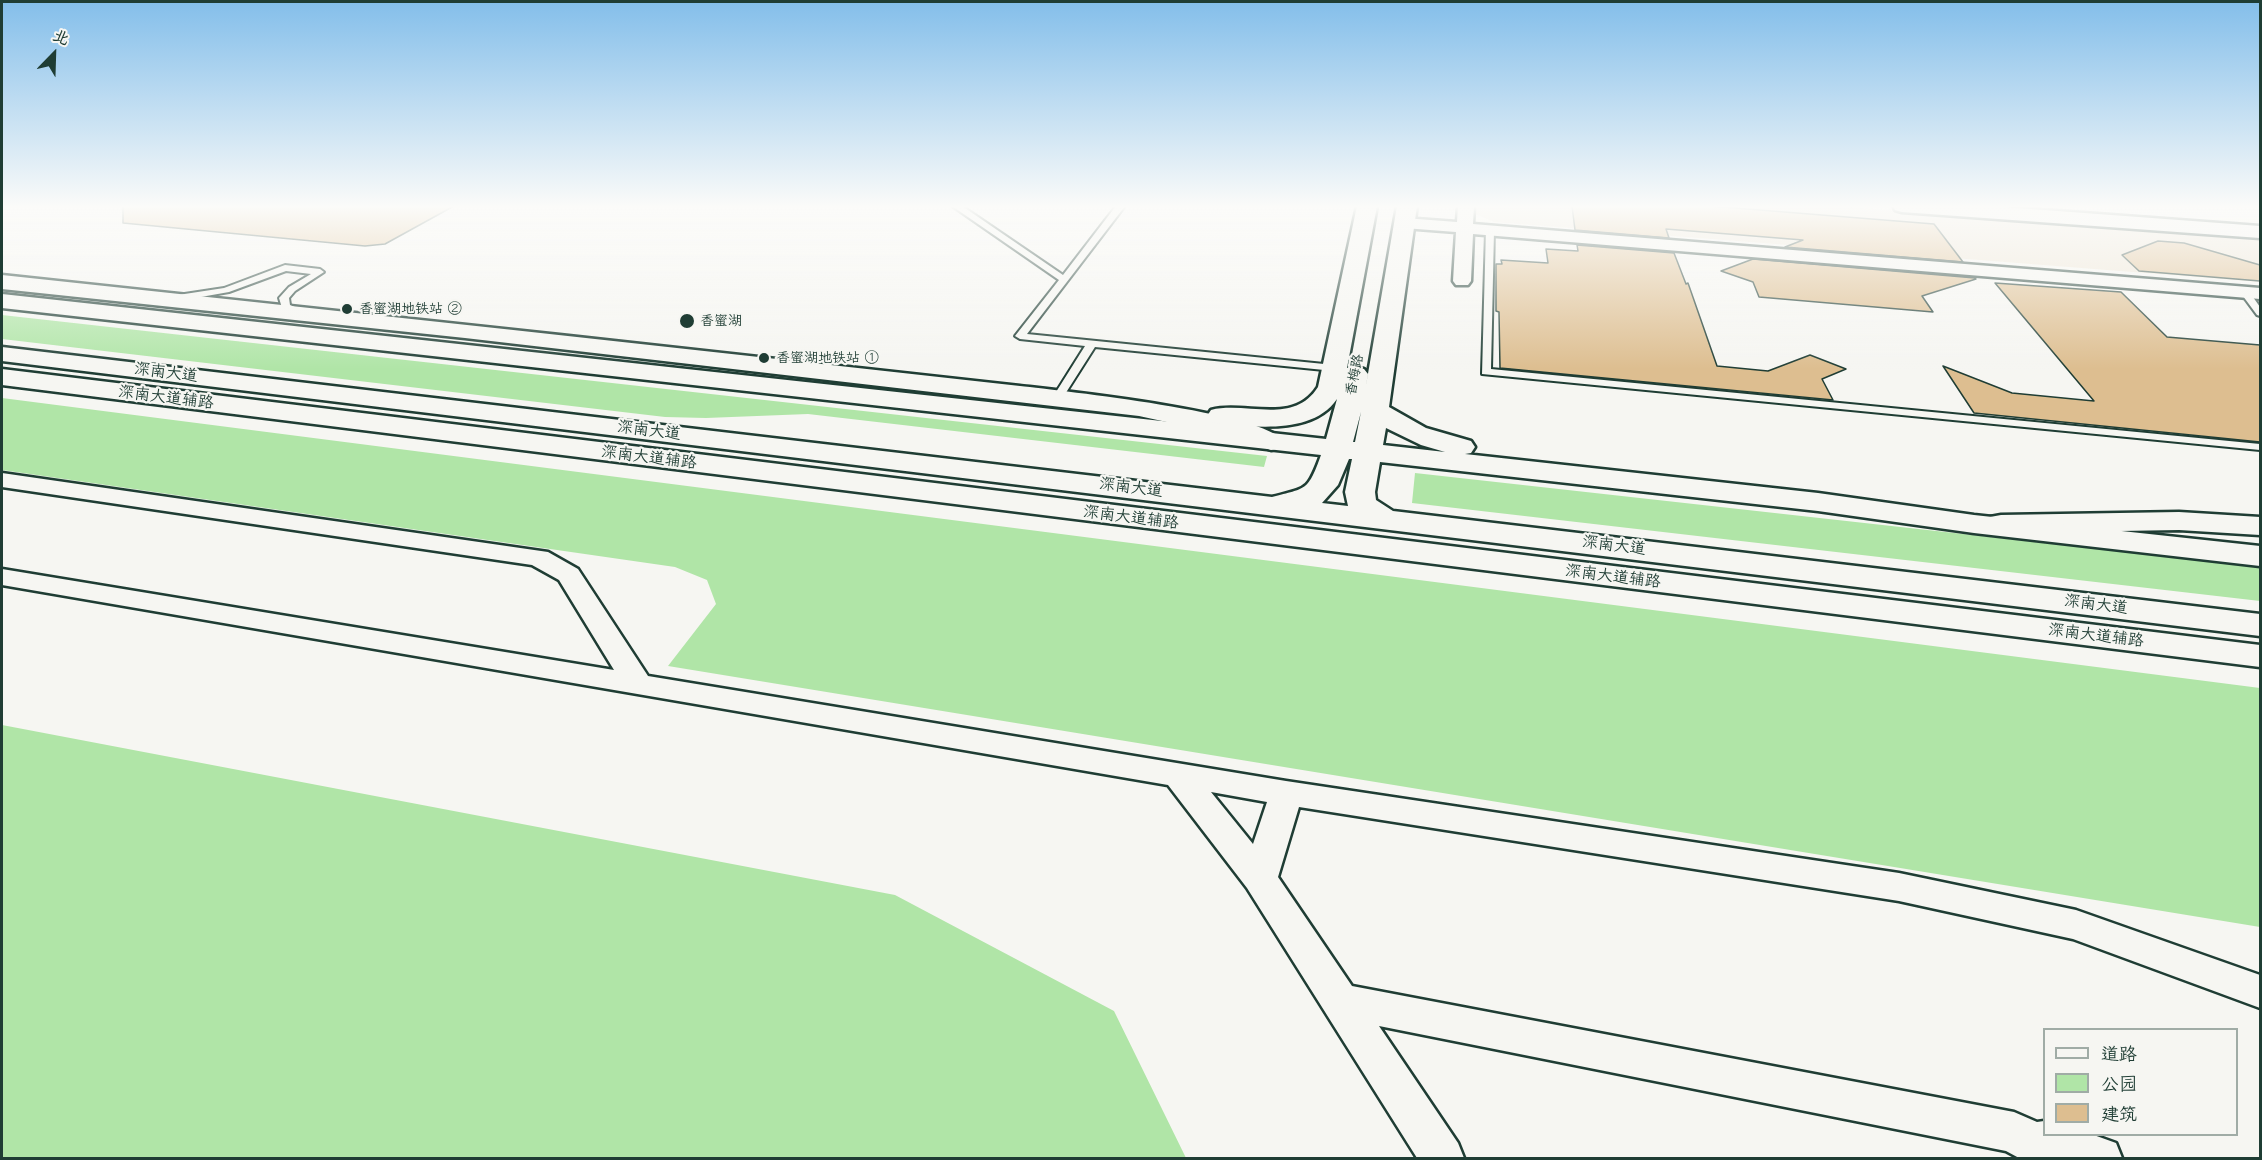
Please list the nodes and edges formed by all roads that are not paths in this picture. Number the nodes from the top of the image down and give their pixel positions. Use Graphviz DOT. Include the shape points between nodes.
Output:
graph roads {
  1 [pos="1035,260"];
  2 [pos="1080,260"];
  3 [pos="1356,260"];
  4 [pos="1376,260"];
  5 [pos="1399,260"];
  6 [pos="1463,260"];
  7 [pos="1489,260"];
  8 [pos="1855,260"];
  9 [pos="1064,280"];
  10 [pos="1462,281"];
  11 [pos="2,282"];
  12 [pos="2253,293"];
  13 [pos="159,299"];
  14 [pos="2,301"];
  15 [pos="2260,313"];
  16 [pos="306,314"];
  17 [pos="465,331"];
  18 [pos="1092,344"];
  19 [pos="9,356"];
  20 [pos="571,364"];
  21 [pos="1334,368"];
  22 [pos="2,377"];
  23 [pos="987,392"];
  24 [pos="1352,393"];
  25 [pos="849,395"];
  26 [pos="1056,400"];
  27 [pos="1138,408"];
  28 [pos="1375,411"];
  29 [pos="1272,442"];
  30 [pos="2260,447"];
  31 [pos="1335,449"];
  32 [pos="1367,453"];
  33 [pos="2,480"];
  34 [pos="1818,502"];
  35 [pos="1274,505"];
  36 [pos="1382,518"];
  37 [pos="1974,524"];
  38 [pos="2260,526"];
  39 [pos="2260,556"];
  40 [pos="2,577"];
  41 [pos="2260,625"];
  42 [pos="2260,656"];
  43 [pos="638,684"];
  44 [pos="1178,774"];
  45 [pos="1286,793"];
  46 [pos="1260,878"];
  47 [pos="2260,992"];
  48 [pos="1340,1001"];
  49 [pos="2014,1132"];
  50 [pos="1442,1158"];
  51 [pos="2059,1158"];
  52 [pos="2100,1158"];
  1 -- 9 [label="lane"];
  2 -- 9 [label="lane"];
  3 -- 21 [label="main road"];
  4 -- 24 [label="main road, 香梅路"];
  5 -- 28 [label="main road, 香梅路"];
  6 -- 10 [label="street"];
  7 -- 30 [label="lane" via="1486,372"];
  8 -- 12 [label="street"];
  9 -- 18 [label="lane" via="1020,336"];
  11 -- 13 [label="main road"];
  12 -- 15 [label="lane"];
  13 -- 16 [label="main road"];
  13 -- 16 [label="lane" via="226,290 285,268 320,272 284,298 285,306"];
  14 -- 20 [label="main road"];
  16 -- 17 [label="main road"];
  17 -- 20 [label="main road"];
  17 -- 23 [label="main road"];
  18 -- 21 [label="lane"];
  18 -- 26 [label="lane"];
  19 -- 35 [label="main road, 深南大道"];
  20 -- 25 [label="main road"];
  21 -- 27 [label="main road" via="1327,398 1318,406 1289,416 1254,419"];
  22 -- 42 [label="main road, 深南大道辅路"];
  23 -- 25 [label="main road"];
  23 -- 26 [label="main road"];
  24 -- 28 [label="main road"];
  24 -- 31 [label="main road, 香梅路"];
  25 -- 29 [label="main road"];
  26 -- 27 [label="main road"];
  27 -- 29 [label="main road" via="1244,431"];
  28 -- 32 [label="main road, 香梅路"];
  28 -- 34 [label="main road" via="1421,437 1441,443 1702,478"];
  29 -- 31 [label="main road"];
  31 -- 32 [label="main road"];
  31 -- 35 [label="main road, 香梅路" via="1328,478 1316,494 1294,503"];
  32 -- 34 [label="main road"];
  32 -- 36 [label="main road, 香梅路" via="1360,499 1366,509"];
  33 -- 43 [label="street" via="539,558 569,575"];
  34 -- 37 [label="main road"];
  35 -- 36 [label="main road, 深南大道"];
  36 -- 41 [label="main road, 深南大道"];
  37 -- 38 [label="main road" via="2161,521"];
  37 -- 39 [label="main road"];
  40 -- 43 [label="street"];
  43 -- 44 [label="street"];
  44 -- 45 [label="street"];
  44 -- 46 [label="street"];
  45 -- 46 [label="street"];
  45 -- 47 [label="street" via="1899,887 2076,925"];
  46 -- 48 [label="street"];
  48 -- 49 [label="street"];
  48 -- 50 [label="street"];
  49 -- 51 [label="street"];
  49 -- 52 [label="street"];
}
